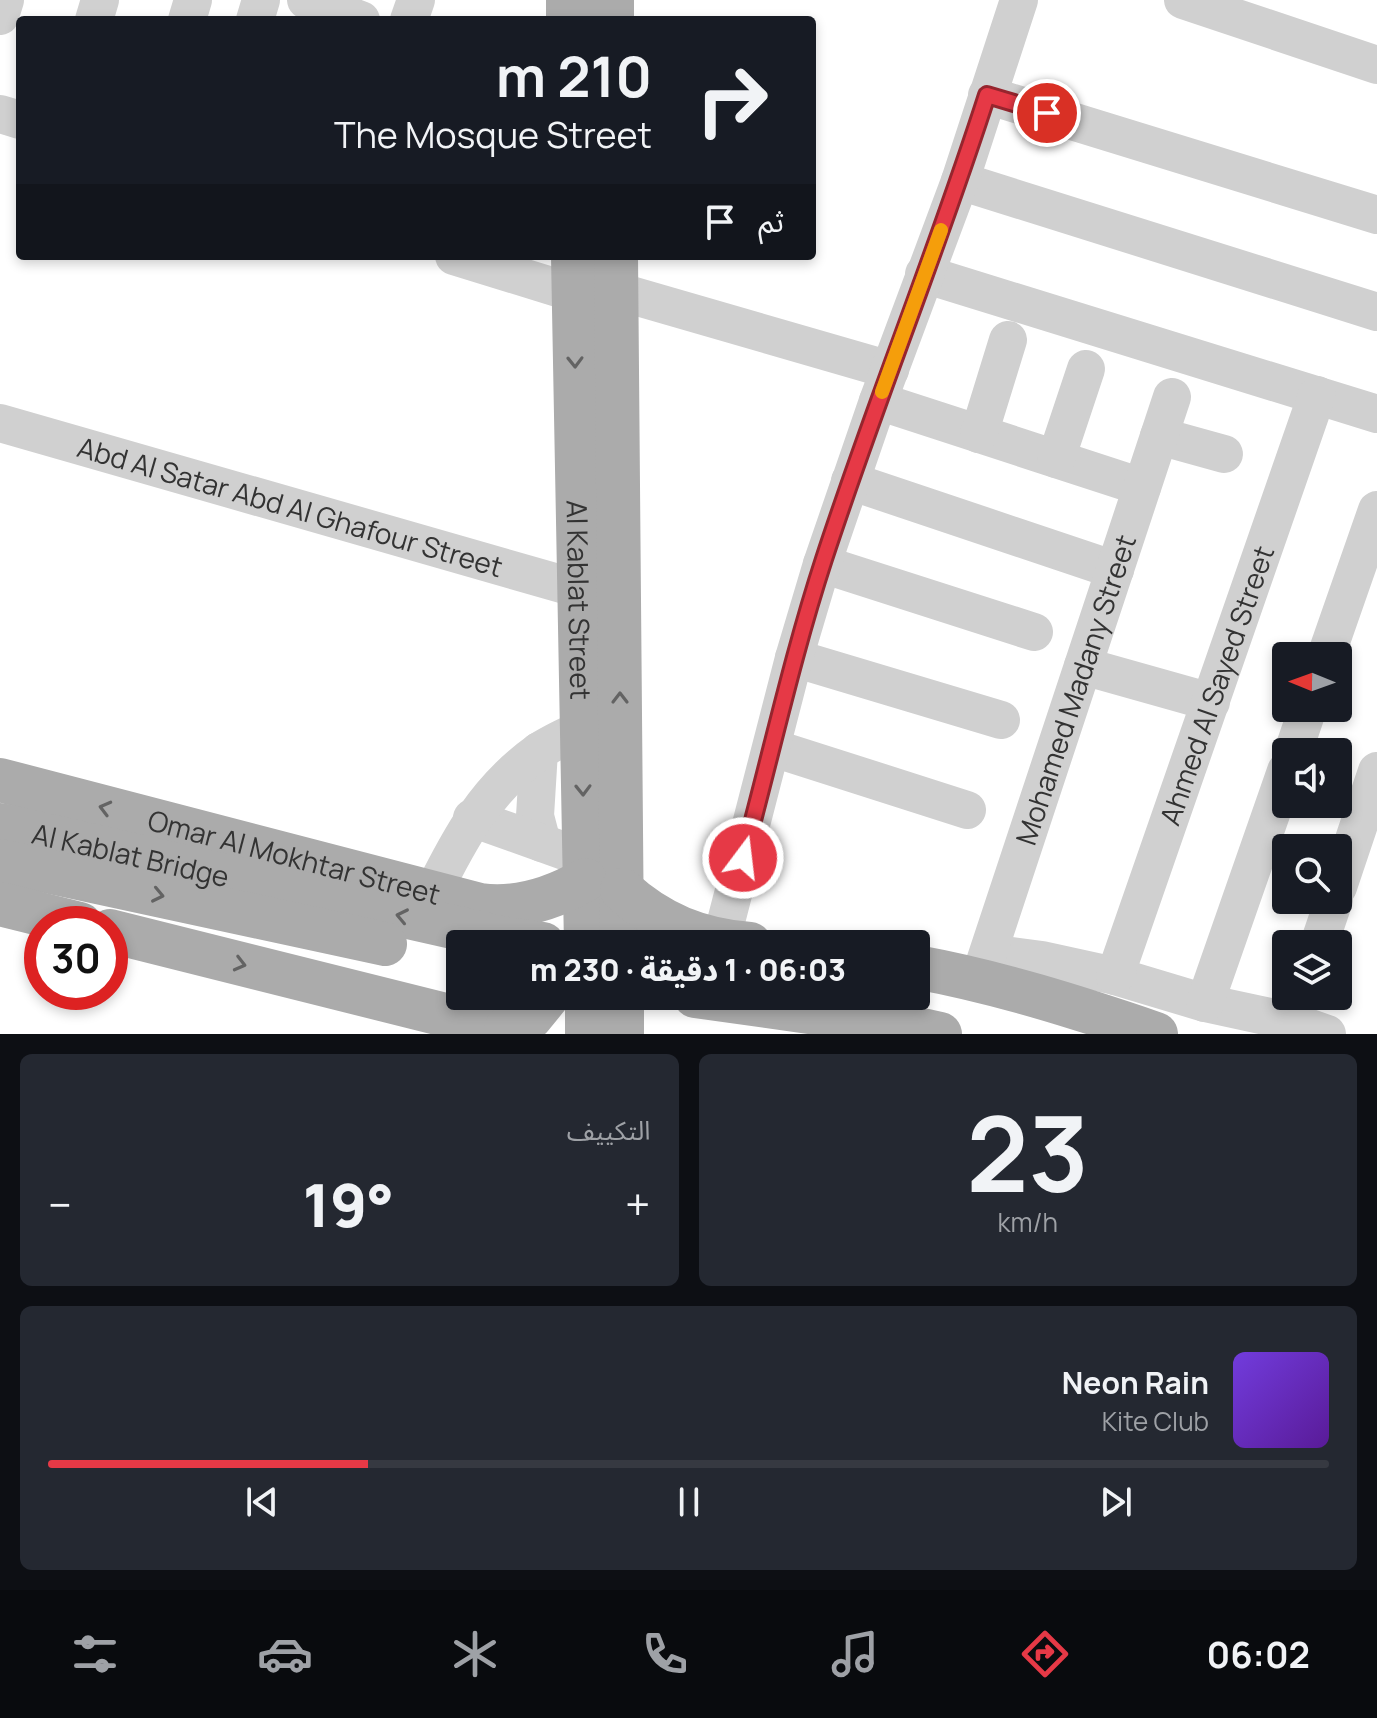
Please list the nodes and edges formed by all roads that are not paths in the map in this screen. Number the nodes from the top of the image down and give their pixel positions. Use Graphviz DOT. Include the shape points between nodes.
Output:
graph roads {
  1 [pos="5,0"];
  2 [pos="1019,0"];
  3 [pos="1183,0"];
  4 [pos="0,16"];
  5 [pos="1377,65"];
  6 [pos="987,95"];
  7 [pos="960,181"];
  8 [pos="1377,215"];
  9 [pos="480,260"];
  10 [pos="617,273"];
  11 [pos="573,274"];
  12 [pos="924,274"];
  13 [pos="1377,312"];
  14 [pos="1008,340"];
  15 [pos="1086,369"];
  16 [pos="884,385"];
  17 [pos="1317,395"];
  18 [pos="1172,397"];
  19 [pos="1377,414"];
  20 [pos="0,423"];
  21 [pos="979,434"];
  22 [pos="1159,436"];
  23 [pos="1224,454"];
  24 [pos="1056,459"];
  25 [pos="850,481"];
  26 [pos="1142,487"];
  27 [pos="1377,510"];
  28 [pos="822,564"];
  29 [pos="1115,570"];
  30 [pos="579,589"];
  31 [pos="1034,632"];
  32 [pos="1331,642"];
  33 [pos="794,658"];
  34 [pos="1083,666"];
  35 [pos="1211,702"];
  36 [pos="1001,720"];
  37 [pos="582,729"];
  38 [pos="773,748"];
  39 [pos="539,751"];
  40 [pos="1377,771"];
  41 [pos="0,780"];
  42 [pos="967,810"];
  43 [pos="1272,811"];
  44 [pos="472,818"];
  45 [pos="0,825"];
  46 [pos="542,843"];
  47 [pos="1352,845"];
  48 [pos="0,861"];
  49 [pos="597,876"];
  50 [pos="432,894"];
  51 [pos="0,904"];
  52 [pos="24,910"];
  53 [pos="506,930"];
  54 [pos="517,930"];
  55 [pos="527,930"];
  56 [pos="588,930"];
  57 [pos="617,930"];
  58 [pos="683,930"];
  59 [pos="733,930"];
  60 [pos="128,936"];
  61 [pos="446,957"];
  62 [pos="984,966"];
  63 [pos="930,967"];
  64 [pos="1115,976"];
  65 [pos="1205,1003"];
  66 [pos="930,1007"];
  67 [pos="537,1010"];
  68 [pos="587,1010"];
  69 [pos="622,1010"];
  70 [pos="696,1010"];
  71 [pos="907,1010"];
  72 [pos="1307,1017"];
  73 [pos="514,1032"];
  74 [pos="587,1034"];
  75 [pos="622,1034"];
  76 [pos="701,1034"];
  77 [pos="940,1034"];
  78 [pos="1076,1034"];
  79 [pos="1156,1034"];
  1 -- 4 [label="street"];
  2 -- 6 [label="street"];
  3 -- 5 [label="street"];
  6 -- 7 [label="street"];
  6 -- 8 [label="street"];
  7 -- 12 [label="street"];
  7 -- 13 [label="street"];
  9 -- 11 [label="street"];
  10 -- 16 [label="street"];
  49 -- 10 [label="main road, Al Kablat Street, one-way"];
  11 -- 30 [label="main road, Al Kablat Street, one-way"];
  12 -- 16 [label="street"];
  12 -- 17 [label="street"];
  14 -- 21 [label="street"];
  15 -- 24 [label="street"];
  16 -- 21 [label="street"];
  16 -- 25 [label="street"];
  17 -- 19 [label="street"];
  17 -- 35 [label="street, Ahmed Al Sayed Street"];
  18 -- 22 [label="street, Mohamed Madany Street"];
  20 -- 30 [label="street, Abd Al Satar Abd Al Ghafour Street"];
  21 -- 24 [label="street"];
  22 -- 23 [label="street"];
  22 -- 26 [label="street, Mohamed Madany Street"];
  24 -- 26 [label="street"];
  25 -- 28 [label="street"];
  25 -- 29 [label="street"];
  26 -- 29 [label="street, Mohamed Madany Street"];
  27 -- 32 [label="street"];
  28 -- 31 [label="street"];
  28 -- 33 [label="street"];
  29 -- 34 [label="street, Mohamed Madany Street"];
  30 -- 37 [label="main road, Al Kablat Street"];
  33 -- 36 [label="street"];
  33 -- 38 [label="street"];
  34 -- 35 [label="street"];
  34 -- 62 [label="street, Mohamed Madany Street"];
  35 -- 64 [label="street, Ahmed Al Sayed Street"];
  37 -- 39 [label="street"];
  37 -- 49 [label="main road, Al Kablat Street, one-way"];
  38 -- 42 [label="street"];
  38 -- 59 [label="street"];
  39 -- 44 [label="street" via="503,781"];
  39 -- 46 [label="street" via="535,816"];
  40 -- 47 [label="street"];
  50 -- 41 [label="main road, Omar Al Mokhtar Street, one-way"];
  43 -- 65 [label="street"];
  44 -- 46 [label="street"];
  44 -- 50 [label="street"];
  53 -- 45 [label="main road, Al Kablat Bridge, one-way"];
  46 -- 49 [label="street"];
  48 -- 61 [label="main road, Al Kablat Bridge, one-way"];
  49 -- 55 [label="main road, Omar Al Mokhtar Street" via="545,899"];
  49 -- 56 [label="main road, Al Kablat Street"];
  49 -- 57 [label="main road, Al Kablat Street"];
  49 -- 58 [label="main road"];
  50 -- 54 [label="main road, Omar Al Mokhtar Street"];
  51 -- 52 [label="main road"];
  60 -- 73 [label="main road, one-way"];
  62 -- 63 [label="main road"];
  62 -- 64 [label="street" via="1042,960"];
  62 -- 79 [label="main road"];
  64 -- 65 [label="street"];
  65 -- 72 [label="street"];
  66 -- 78 [label="main road" via="974,1004"];
  67 -- 73 [label="main road"];
  68 -- 74 [label="main road"];
  69 -- 75 [label="main road"];
  70 -- 76 [label="main road"];
  71 -- 77 [label="main road"];
}
